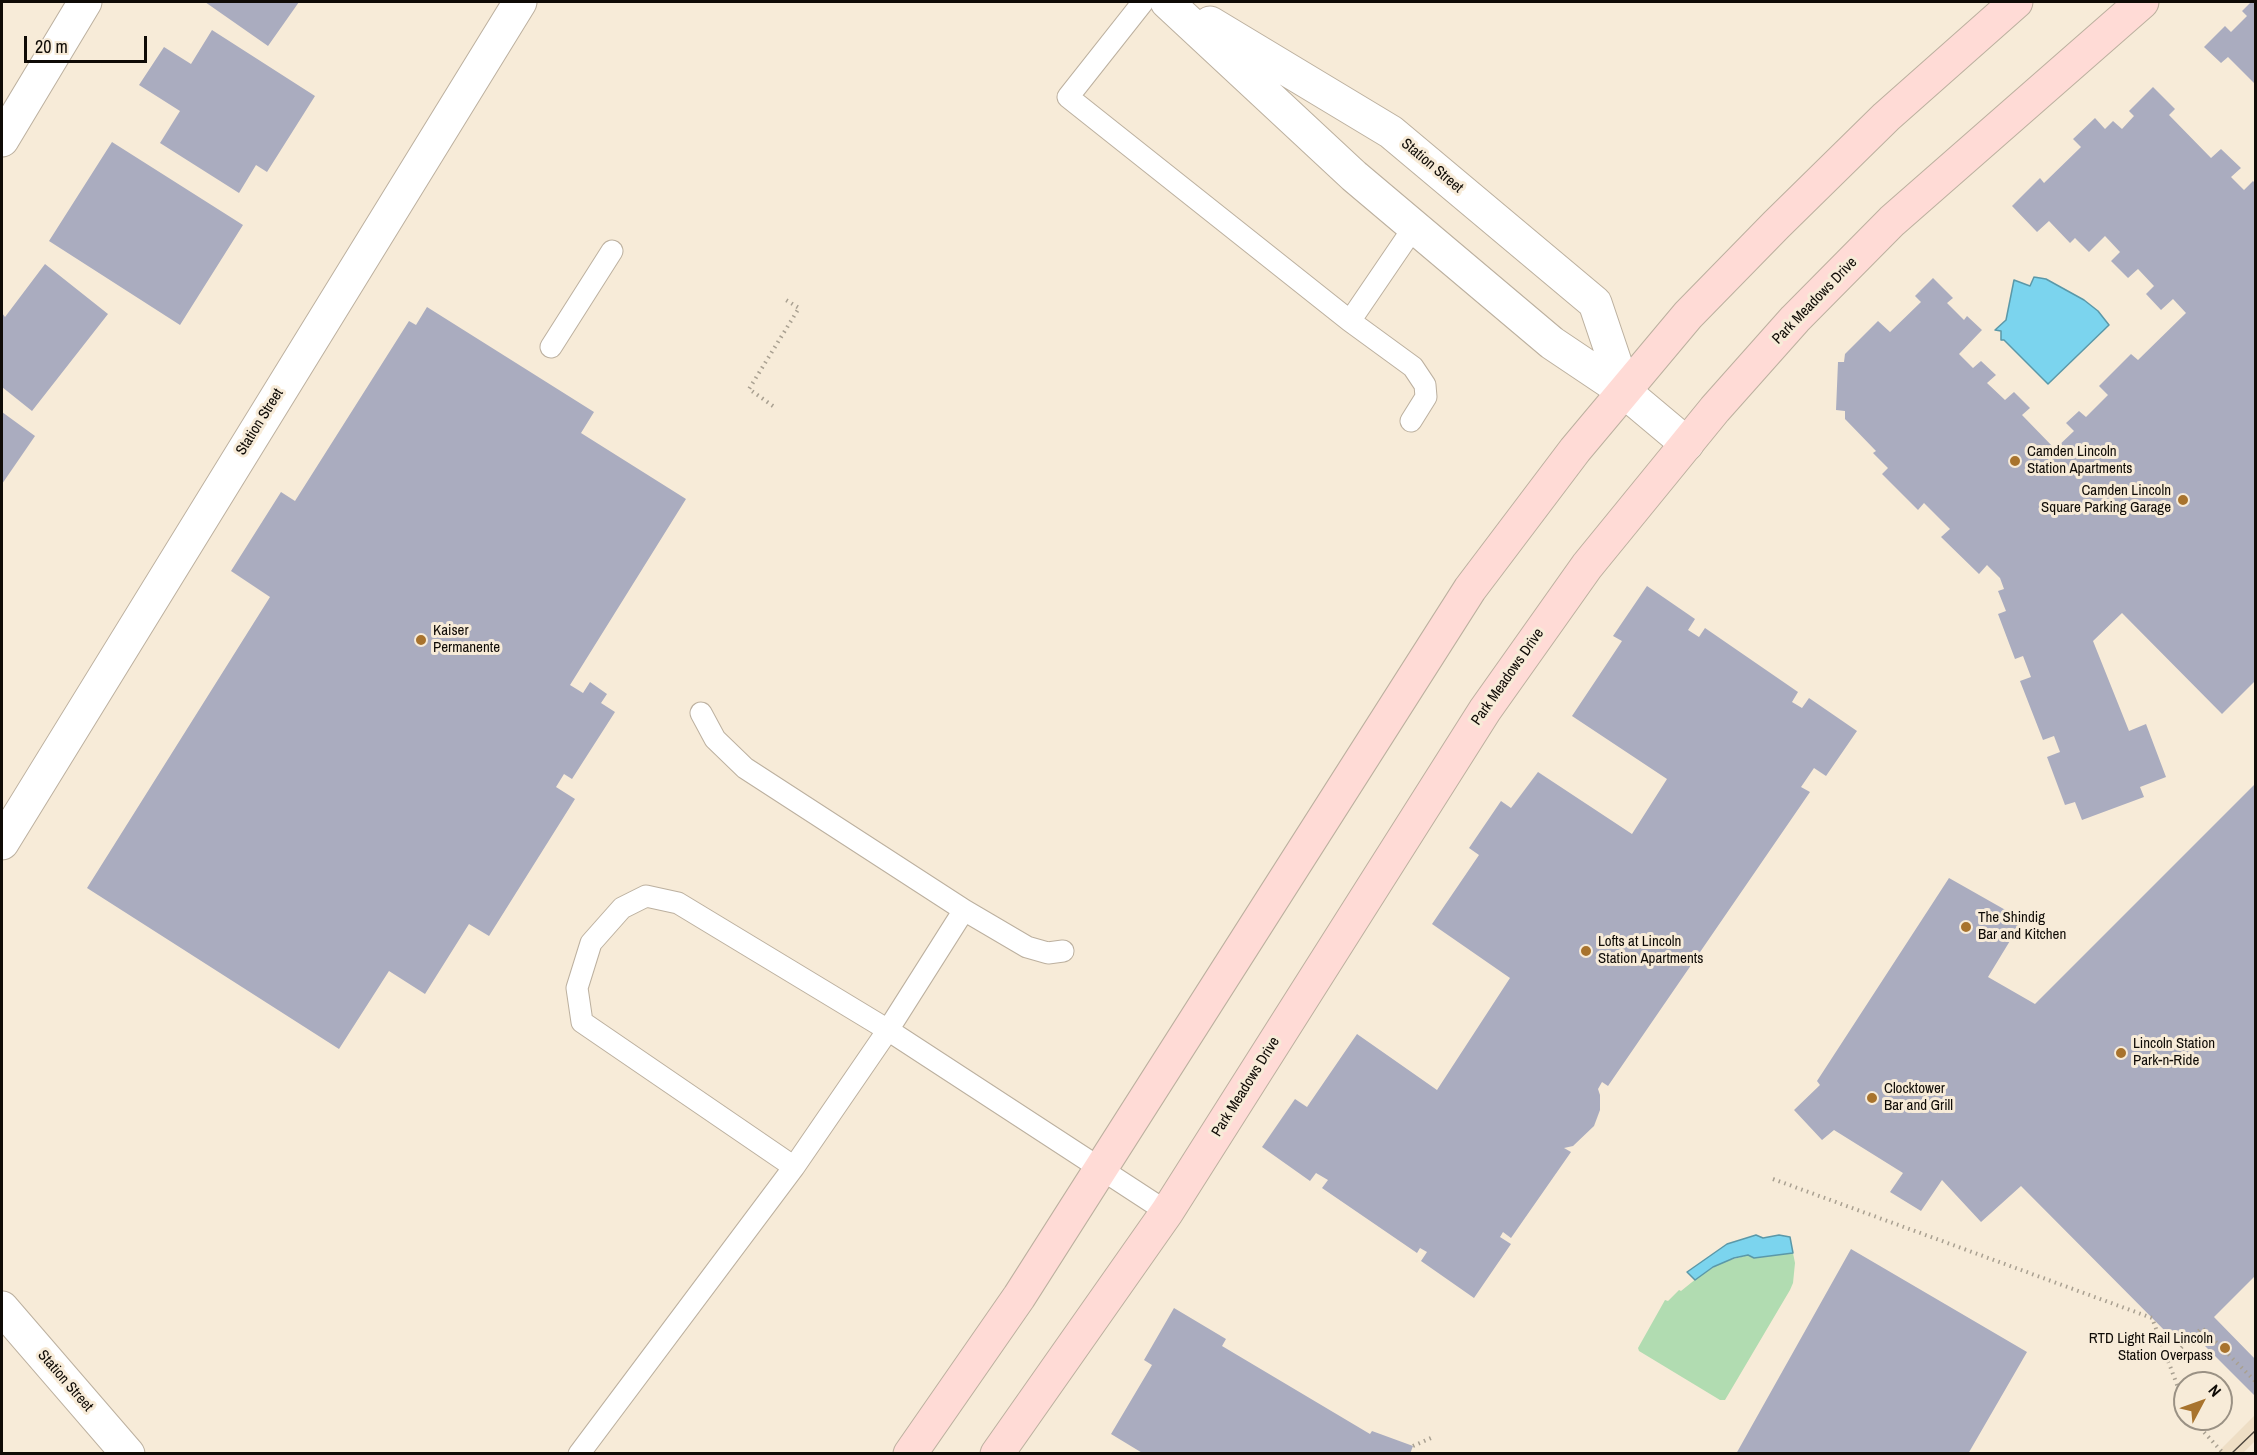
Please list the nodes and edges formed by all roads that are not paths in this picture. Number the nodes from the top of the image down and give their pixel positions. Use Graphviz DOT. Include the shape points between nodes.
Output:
graph roads {
  1 [pos="85,2"];
  2 [pos="519,2"];
  3 [pos="1143,2"];
  4 [pos="1167,2"];
  5 [pos="1174,2"];
  6 [pos="2016,2"];
  7 [pos="2142,2"];
  8 [pos="2,140"];
  9 [pos="1414,227"];
  10 [pos="612,251"];
  11 [pos="1350,321"];
  12 [pos="551,347"];
  13 [pos="1624,392"];
  14 [pos="1411,421"];
  15 [pos="1687,444"];
  16 [pos="701,714"];
  17 [pos="2,843"];
  18 [pos="964,910"];
  19 [pos="1063,951"];
  20 [pos="888,1030"];
  21 [pos="794,1167"];
  22 [pos="1100,1168"];
  23 [pos="1167,1212"];
  24 [pos="2,1308"];
  25 [pos="128,1454"];
  26 [pos="579,1454"];
  27 [pos="910,1454"];
  28 [pos="997,1454"];
  1 -- 8 [label="street"];
  2 -- 17 [label="street, Station Street"];
  3 -- 11 [label="lane" via="1068,97"];
  4 -- 9 [label="street"];
  5 -- 13 [label="street, Station Street" via="1391,132 1595,303"];
  6 -- 13 [label="main road" via="1886,117 1776,225 1688,315"];
  7 -- 15 [label="main road, Park Meadows Drive" via="1893,221 1796,319"];
  9 -- 11 [label="lane"];
  9 -- 13 [label="street" via="1552,343"];
  10 -- 12 [label="lane"];
  11 -- 14 [label="lane" via="1413,367 1425,385 1425,398"];
  13 -- 15 [label="street"];
  13 -- 22 [label="main road" via="1470,589"];
  15 -- 23 [label="main road, Park Meadows Drive" via="1587,566 1485,710"];
  16 -- 18 [label="lane" via="715,739 745,768"];
  18 -- 19 [label="lane" via="1027,947 1048,953"];
  18 -- 20 [label="lane"];
  20 -- 21 [label="lane"];
  20 -- 21 [label="lane" via="678,903 646,896 622,908 591,943 578,988 582,1022"];
  20 -- 22 [label="lane"];
  21 -- 26 [label="lane"];
  22 -- 23 [label="lane"];
  22 -- 27 [label="main road" via="1019,1297"];
  23 -- 28 [label="main road, Park Meadows Drive"];
  24 -- 25 [label="street, Station Street"];
}
